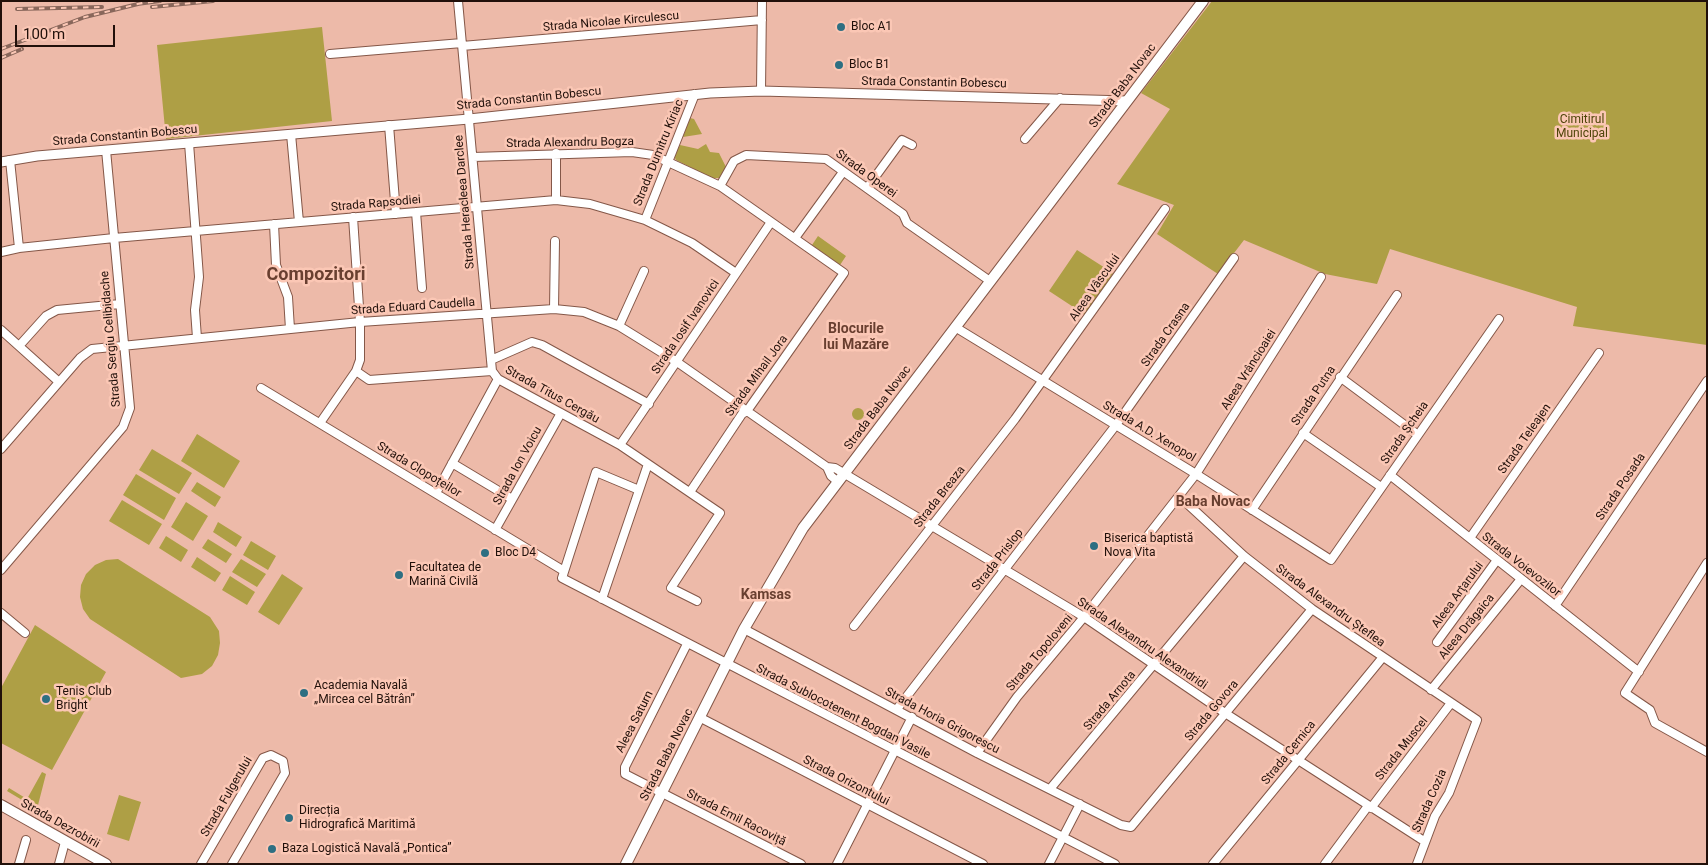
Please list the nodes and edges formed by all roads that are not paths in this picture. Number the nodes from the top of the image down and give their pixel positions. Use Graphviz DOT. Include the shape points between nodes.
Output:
graph roads {
  1 [pos="458,1"];
  2 [pos="762,1"];
  3 [pos="1203,1"];
  4 [pos="762,20"];
  5 [pos="462,44"];
  6 [pos="330,54"];
  7 [pos="761,91"];
  8 [pos="695,94"];
  9 [pos="1060,98"];
  10 [pos="1127,101"];
  11 [pos="469,118"];
  12 [pos="389,125"];
  13 [pos="291,134"];
  14 [pos="1025,139"];
  15 [pos="189,143"];
  16 [pos="912,145"];
  17 [pos="106,150"];
  18 [pos="556,153"];
  19 [pos="473,157"];
  20 [pos="5,161"];
  21 [pos="668,161"];
  22 [pos="843,172"];
  23 [pos="720,186"];
  24 [pos="867,188"];
  25 [pos="556,200"];
  26 [pos="477,207"];
  27 [pos="1165,209"];
  28 [pos="416,212"];
  29 [pos="396,214"];
  30 [pos="353,217"];
  31 [pos="645,220"];
  32 [pos="299,222"];
  33 [pos="771,222"];
  34 [pos="274,224"];
  35 [pos="196,231"];
  36 [pos="114,238"];
  37 [pos="795,238"];
  38 [pos="555,241"];
  39 [pos="19,248"];
  40 [pos="1,252"];
  41 [pos="1234,258"];
  42 [pos="644,270"];
  43 [pos="736,273"];
  44 [pos="844,273"];
  45 [pos="1321,277"];
  46 [pos="990,281"];
  47 [pos="422,288"];
  48 [pos="1397,295"];
  49 [pos="120,304"];
  50 [pos="554,309"];
  51 [pos="487,313"];
  52 [pos="1499,319"];
  53 [pos="360,322"];
  54 [pos="619,326"];
  55 [pos="955,327"];
  56 [pos="290,329"];
  57 [pos="1,330"];
  58 [pos="197,338"];
  59 [pos="124,345"];
  60 [pos="19,346"];
  61 [pos="1599,353"];
  62 [pos="491,360"];
  63 [pos="677,362"];
  64 [pos="356,371"];
  65 [pos="492,371"];
  66 [pos="1340,377"];
  67 [pos="498,379"];
  68 [pos="1043,380"];
  69 [pos="1707,380"];
  70 [pos="59,382"];
  71 [pos="261,388"];
  72 [pos="648,404"];
  73 [pos="747,411"];
  74 [pos="561,413"];
  75 [pos="320,424"];
  76 [pos="1116,425"];
  77 [pos="1303,433"];
  78 [pos="1418,434"];
  79 [pos="620,445"];
  80 [pos="1,449"];
  81 [pos="452,463"];
  82 [pos="648,464"];
  83 [pos="1196,474"];
  84 [pos="1390,475"];
  85 [pos="840,477"];
  86 [pos="1381,487"];
  87 [pos="639,490"];
  88 [pos="690,492"];
  89 [pos="436,493"];
  90 [pos="1180,497"];
  91 [pos="512,499"];
  92 [pos="1252,510"];
  93 [pos="931,527"];
  94 [pos="495,530"];
  95 [pos="1470,538"];
  96 [pos="1244,556"];
  97 [pos="1331,560"];
  98 [pos="1497,560"];
  99 [pos="1707,563"];
  100 [pos="1,570"];
  101 [pos="1004,572"];
  102 [pos="563,575"];
  103 [pos="1521,579"];
  104 [pos="602,599"];
  105 [pos="697,601"];
  106 [pos="1555,606"];
  107 [pos="1312,609"];
  108 [pos="1,613"];
  109 [pos="1084,618"];
  110 [pos="854,626"];
  111 [pos="744,630"];
  112 [pos="25,633"];
  113 [pos="1437,642"];
  114 [pos="687,644"];
  115 [pos="1383,657"];
  116 [pos="726,664"];
  117 [pos="1154,665"];
  118 [pos="1639,672"];
  119 [pos="1431,690"];
  120 [pos="1452,703"];
  121 [pos="897,709"];
  122 [pos="1225,713"];
  123 [pos="699,717"];
  124 [pos="912,717"];
  125 [pos="1477,720"];
  126 [pos="895,751"];
  127 [pos="1707,752"];
  128 [pos="976,753"];
  129 [pos="1298,760"];
  130 [pos="1050,790"];
  131 [pos="662,792"];
  132 [pos="868,804"];
  133 [pos="1080,804"];
  134 [pos="1,805"];
  135 [pos="1369,807"];
  136 [pos="1131,827"];
  137 [pos="1063,837"];
  138 [pos="26,840"];
  139 [pos="1424,841"];
  140 [pos="65,842"];
  141 [pos="1101,861"];
  142 [pos="102,863"];
  143 [pos="18,864"];
  144 [pos="59,864"];
  145 [pos="201,864"];
  146 [pos="232,864"];
  147 [pos="626,864"];
  148 [pos="801,864"];
  149 [pos="837,864"];
  150 [pos="983,864"];
  151 [pos="1049,864"];
  152 [pos="1115,864"];
  153 [pos="1213,864"];
  154 [pos="1325,864"];
  155 [pos="1417,864"];
  1 -- 5 [label="street, Strada Heracleea Darclee"];
  2 -- 4 [label="street"];
  3 -- 10 [label="main road, Strada Baba Novac"];
  4 -- 5 [label="street, Strada Nicolae Kirculescu"];
  4 -- 7 [label="street"];
  5 -- 6 [label="street, Strada Nicolae Kirculescu"];
  5 -- 11 [label="street, Strada Heracleea Darclee"];
  7 -- 8 [label="street, Strada Constantin Bobescu"];
  7 -- 9 [label="street, Strada Constantin Bobescu"];
  8 -- 11 [label="street, Strada Constantin Bobescu"];
  8 -- 21 [label="street, Strada Dumitru Kiriac"];
  9 -- 10 [label="street, Strada Constantin Bobescu"];
  9 -- 14 [label="street"];
  10 -- 46 [label="main road, Strada Baba Novac"];
  11 -- 12 [label="street, Strada Constantin Bobescu"];
  11 -- 19 [label="street, Strada Heracleea Darclee"];
  12 -- 13 [label="street, Strada Constantin Bobescu"];
  12 -- 29 [label="street"];
  13 -- 15 [label="street, Strada Constantin Bobescu"];
  13 -- 32 [label="street"];
  15 -- 17 [label="street, Strada Constantin Bobescu"];
  15 -- 35 [label="street"];
  16 -- 24 [label="street" via="902,140"];
  17 -- 20 [label="street, Strada Constantin Bobescu"];
  17 -- 36 [label="street, Strada Sergiu Celibidache"];
  18 -- 19 [label="street, Strada Alexandru Bogza"];
  18 -- 21 [label="street, Strada Alexandru Bogza" via="632,152"];
  18 -- 25 [label="street"];
  19 -- 26 [label="street, Strada Heracleea Darclee"];
  20 -- 39 [label="street"];
  21 -- 23 [label="street, Strada Alexandru Bogza"];
  21 -- 31 [label="street, Strada Dumitru Kiriac"];
  22 -- 23 [label="street, Strada Operei" via="826,159 746,155 734,161"];
  22 -- 24 [label="street, Strada Operei"];
  22 -- 37 [label="street"];
  23 -- 33 [label="street, Strada Alexandru Bogza"];
  24 -- 46 [label="street, Strada Operei" via="903,214 907,223"];
  25 -- 26 [label="street, Strada Rapsodiei"];
  25 -- 31 [label="street, Strada Rapsodiei" via="590,204"];
  26 -- 28 [label="street, Strada Rapsodiei"];
  26 -- 51 [label="street, Strada Heracleea Darclee"];
  27 -- 68 [label="street, Aleea Vâscului"];
  28 -- 29 [label="street, Strada Rapsodiei"];
  28 -- 47 [label="street"];
  29 -- 30 [label="street, Strada Rapsodiei"];
  30 -- 32 [label="street, Strada Rapsodiei"];
  30 -- 53 [label="street"];
  31 -- 43 [label="street, Strada Rapsodiei" via="692,243"];
  32 -- 34 [label="street, Strada Rapsodiei"];
  33 -- 37 [label="street, Strada Alexandru Bogza"];
  33 -- 43 [label="street, Strada Iosif Ivanovici"];
  34 -- 35 [label="street, Strada Rapsodiei"];
  34 -- 56 [label="street" via="276,265 288,297"];
  35 -- 36 [label="street, Strada Rapsodiei"];
  35 -- 58 [label="street" via="199,277 195,310"];
  36 -- 39 [label="street, Strada Rapsodiei"];
  36 -- 49 [label="street, Strada Sergiu Celibidache"];
  37 -- 44 [label="street, Strada Alexandru Bogza"];
  38 -- 50 [label="street"];
  39 -- 40 [label="street, Strada Rapsodiei"];
  41 -- 76 [label="street, Strada Crasna"];
  42 -- 54 [label="street"];
  43 -- 63 [label="street, Strada Iosif Ivanovici"];
  44 -- 73 [label="street, Strada Mihail Jora"];
  45 -- 83 [label="street, Aleea Vrâncioaiei"];
  46 -- 55 [label="main road, Strada Baba Novac"];
  48 -- 66 [label="street, Strada Putna"];
  49 -- 59 [label="street, Strada Sergiu Celibidache"];
  49 -- 60 [label="street" via="57,310 46,316"];
  50 -- 51 [label="street, Strada Eduard Caudella"];
  50 -- 54 [label="street, Strada Eduard Caudella" via="584,312"];
  51 -- 53 [label="street, Strada Eduard Caudella"];
  51 -- 62 [label="street, Strada Heracleea Darclee"];
  52 -- 78 [label="street, Strada Șcheia"];
  53 -- 56 [label="street, Strada Eduard Caudella"];
  53 -- 64 [label="street" via="360,354"];
  54 -- 63 [label="street, Strada Eduard Caudella"];
  55 -- 68 [label="street, Strada A.D. Xenopol"];
  55 -- 85 [label="main road, Strada Baba Novac"];
  56 -- 58 [label="street, Strada Eduard Caudella"];
  57 -- 60 [label="street"];
  58 -- 59 [label="street, Strada Eduard Caudella"];
  59 -- 70 [label="street, Strada Eduard Caudella" via="92,349"];
  59 -- 100 [label="street, Strada Sergiu Celibidache" via="130,408 123,427"];
  60 -- 70 [label="street"];
  61 -- 95 [label="street, Strada Teleajen"];
  62 -- 65 [label="street, Strada Heracleea Darclee"];
  62 -- 72 [label="street" via="532,342 542,344"];
  63 -- 72 [label="street, Strada Iosif Ivanovici"];
  63 -- 73 [label="street, Strada Eduard Caudella"];
  64 -- 65 [label="street, Strada Titus Cergău" via="369,380"];
  64 -- 75 [label="street"];
  65 -- 67 [label="street, Strada Titus Cergău"];
  66 -- 77 [label="street, Strada Putna"];
  66 -- 78 [label="street"];
  67 -- 74 [label="street, Strada Titus Cergău"];
  67 -- 81 [label="street"];
  68 -- 76 [label="street, Strada A.D. Xenopol"];
  68 -- 93 [label="street, Strada Breaza"];
  69 -- 106 [label="street, Strada Posada"];
  70 -- 80 [label="street, Strada Eduard Caudella"];
  71 -- 75 [label="street, Strada Clopoțeilor"];
  72 -- 79 [label="street, Strada Iosif Ivanovici"];
  73 -- 85 [label="street, Strada Eduard Caudella" via="827,467 835,468"];
  73 -- 88 [label="street, Strada Mihail Jora"];
  74 -- 79 [label="street, Strada Titus Cergău"];
  74 -- 91 [label="street, Strada Ion Voicu"];
  75 -- 89 [label="street, Strada Clopoțeilor"];
  76 -- 83 [label="street, Strada A.D. Xenopol"];
  76 -- 101 [label="street, Strada Prislop"];
  77 -- 86 [label="street"];
  77 -- 92 [label="street, Strada Putna"];
  78 -- 84 [label="street, Strada Șcheia"];
  79 -- 82 [label="street, Strada Titus Cergău"];
  81 -- 89 [label="street"];
  81 -- 91 [label="street"];
  82 -- 87 [label="street"];
  82 -- 88 [label="street, Strada Titus Cergău"];
  83 -- 90 [label="street, Strada Topoloveni"];
  83 -- 92 [label="street, Strada A.D. Xenopol"];
  84 -- 86 [label="street, Strada Șcheia"];
  84 -- 95 [label="street, Strada Voievozilor"];
  85 -- 93 [label="street, Strada Alexandru Alexandridi"];
  85 -- 111 [label="main road, Strada Baba Novac" via="784,556"];
  86 -- 97 [label="street, Strada Șcheia"];
  87 -- 102 [label="street" via="596,472"];
  87 -- 104 [label="street"];
  88 -- 105 [label="street, Strada Titus Cergău" via="720,514 671,588"];
  89 -- 94 [label="street, Strada Clopoțeilor"];
  90 -- 96 [label="street, Strada Alexandru Șteflea"];
  90 -- 109 [label="street, Strada Topoloveni"];
  91 -- 94 [label="street, Strada Ion Voicu"];
  92 -- 97 [label="street, Strada A.D. Xenopol"];
  93 -- 101 [label="street, Strada Alexandru Alexandridi"];
  93 -- 110 [label="street, Strada Breaza"];
  94 -- 102 [label="street, Strada Clopoțeilor"];
  95 -- 98 [label="street, Strada Voievozilor"];
  96 -- 107 [label="street, Strada Alexandru Șteflea"];
  96 -- 117 [label="street, Strada Arnota"];
  98 -- 103 [label="street, Strada Voievozilor"];
  98 -- 113 [label="street, Aleea Arțarului"];
  99 -- 118 [label="street"];
  101 -- 109 [label="street, Strada Alexandru Alexandridi"];
  101 -- 121 [label="street, Strada Prislop"];
  102 -- 104 [label="street, Strada Sublocotenent Bogdan Vasile"];
  103 -- 106 [label="street, Strada Voievozilor"];
  103 -- 119 [label="street, Aleea Drăgaica"];
  104 -- 114 [label="street, Strada Sublocotenent Bogdan Vasile"];
  106 -- 118 [label="street, Strada Voievozilor"];
  107 -- 115 [label="street, Strada Alexandru Șteflea"];
  107 -- 122 [label="street, Strada Govora"];
  108 -- 112 [label="street"];
  109 -- 117 [label="street, Strada Alexandru Alexandridi"];
  109 -- 128 [label="street, Strada Topoloveni"];
  111 -- 116 [label="main road, Strada Baba Novac"];
  111 -- 121 [label="street, Strada Horia Grigorescu"];
  114 -- 116 [label="street, Strada Sublocotenent Bogdan Vasile"];
  114 -- 131 [label="street, Aleea Saturn" via="624,770 625,774"];
  115 -- 119 [label="street, Strada Alexandru Șteflea"];
  115 -- 129 [label="street, Strada Cernica"];
  116 -- 123 [label="main road, Strada Baba Novac"];
  116 -- 126 [label="street, Strada Sublocotenent Bogdan Vasile"];
  117 -- 122 [label="street, Strada Alexandru Alexandridi"];
  117 -- 130 [label="street, Strada Arnota"];
  118 -- 127 [label="street" via="1625,693 1650,710 1655,723"];
  119 -- 120 [label="street, Strada Alexandru Șteflea"];
  120 -- 125 [label="street, Strada Alexandru Șteflea"];
  120 -- 135 [label="street, Strada Muscel"];
  121 -- 124 [label="street, Strada Horia Grigorescu"];
  122 -- 129 [label="street, Strada Alexandru Alexandridi"];
  122 -- 136 [label="street, Strada Govora"];
  123 -- 131 [label="main road, Strada Baba Novac"];
  123 -- 132 [label="street, Strada Orizontului"];
  124 -- 126 [label="street"];
  124 -- 128 [label="street, Strada Horia Grigorescu"];
  125 -- 139 [label="street, Strada Cozia" via="1449,793"];
  126 -- 132 [label="street"];
  126 -- 137 [label="street, Strada Sublocotenent Bogdan Vasile"];
  128 -- 130 [label="street, Strada Horia Grigorescu"];
  129 -- 135 [label="street, Strada Alexandru Alexandridi"];
  129 -- 153 [label="street, Strada Cernica"];
  130 -- 133 [label="street, Strada Horia Grigorescu"];
  131 -- 147 [label="main road, Strada Baba Novac"];
  131 -- 148 [label="street, Strada Emil Racoviță"];
  132 -- 149 [label="street"];
  132 -- 150 [label="street, Strada Orizontului"];
  133 -- 136 [label="street, Strada Horia Grigorescu"];
  133 -- 137 [label="street"];
  134 -- 140 [label="main road, Strada Dezrobirii"];
  135 -- 139 [label="street, Strada Alexandru Alexandridi"];
  135 -- 154 [label="street, Strada Muscel"];
  137 -- 141 [label="street, Strada Sublocotenent Bogdan Vasile"];
  137 -- 151 [label="street"];
  138 -- 143 [label="street"];
  139 -- 155 [label="street, Strada Cozia"];
  140 -- 142 [label="main road, Strada Dezrobirii"];
  140 -- 144 [label="street"];
  141 -- 152 [label="street, Strada Sublocotenent Bogdan Vasile"];
  145 -- 146 [label="street, Strada Fulgerului" via="263,758 271,755 283,762 285,774"];
}
